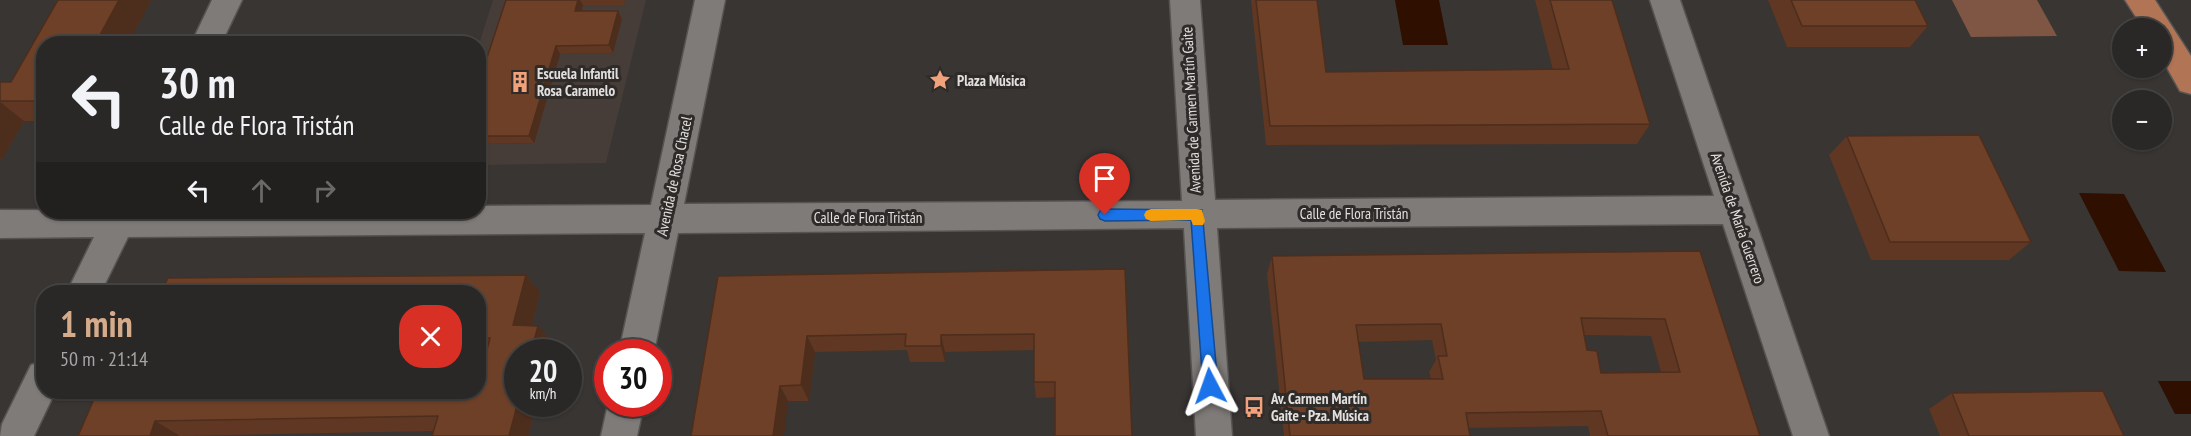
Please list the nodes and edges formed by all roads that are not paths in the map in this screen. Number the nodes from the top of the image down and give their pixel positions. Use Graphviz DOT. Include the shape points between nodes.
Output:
graph roads {
  1 [pos="227,0"];
  2 [pos="710,0"];
  3 [pos="1185,0"];
  4 [pos="1665,0"];
  5 [pos="2140,0"];
  6 [pos="2152,18"];
  7 [pos="210,36"];
  8 [pos="2172,51"];
  9 [pos="2191,82"];
  10 [pos="1736,210"];
  11 [pos="1197,214"];
  12 [pos="486,218"];
  13 [pos="666,218"];
  14 [pos="86,219"];
  15 [pos="120,219"];
  16 [pos="0,224"];
  17 [pos="87,285"];
  18 [pos="640,339"];
  19 [pos="36,393"];
  20 [pos="623,417"];
  21 [pos="15,436"];
  22 [pos="619,436"];
  23 [pos="1214,436"];
  24 [pos="1811,436"];
  1 -- 7 [label="street"];
  2 -- 13 [label="street, Avenida de Rosa Chacel"];
  3 -- 11 [label="street, Avenida de Carmen Martín Gaite"];
  4 -- 10 [label="street, Avenida de María Guerrero"];
  5 -- 6 [label="main road"];
  8 -- 9 [label="main road"];
  10 -- 11 [label="street, Calle de Flora Tristán"];
  10 -- 24 [label="street, Avenida de María Guerrero"];
  11 -- 13 [label="street, Calle de Flora Tristán"];
  11 -- 23 [label="street, Avenida de Carmen Martín Gaite"];
  12 -- 13 [label="street, Calle de Flora Tristán"];
  13 -- 18 [label="street, Avenida de Rosa Chacel"];
  14 -- 16 [label="street, Calle de Flora Tristán"];
  15 -- 17 [label="street"];
  19 -- 21 [label="street"];
  20 -- 22 [label="street"];
}
